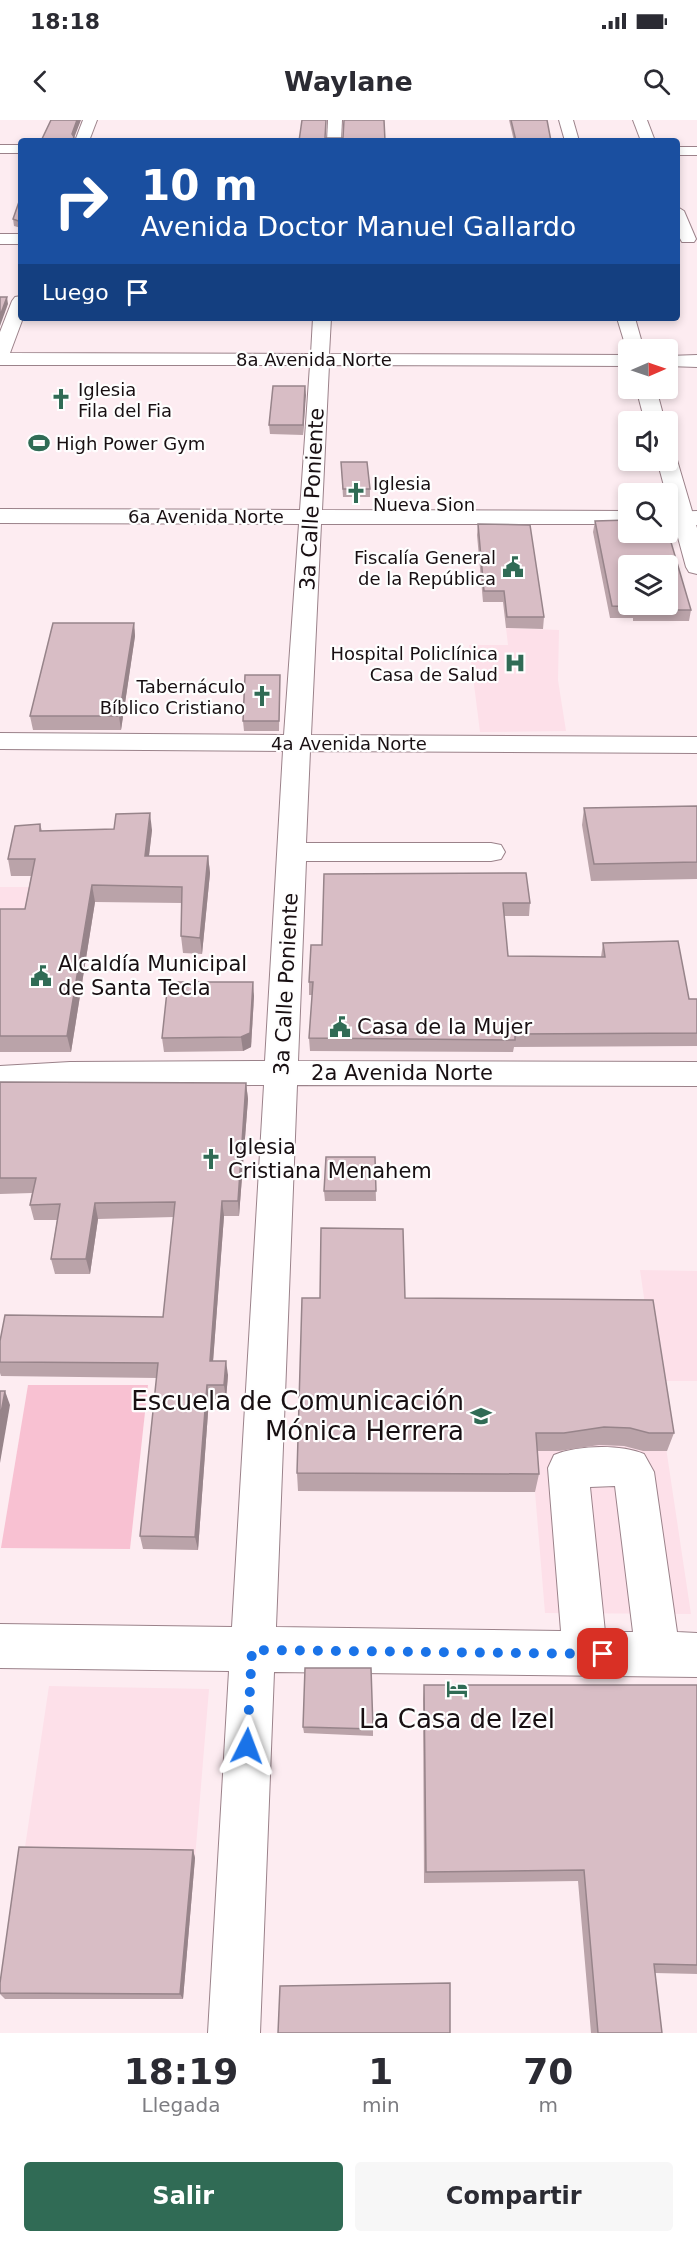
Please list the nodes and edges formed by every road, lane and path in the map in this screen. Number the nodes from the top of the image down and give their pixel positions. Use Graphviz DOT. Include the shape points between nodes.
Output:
graph roads {
  1 [pos="90,120"];
  2 [pos="335,120"];
  3 [pos="566,120"];
  4 [pos="640,120"];
  5 [pos="83,138"];
  6 [pos="334,138"];
  7 [pos="571,138"];
  8 [pos="647,138"];
  9 [pos="0,149"];
  10 [pos="18,149"];
  11 [pos="680,151"];
  12 [pos="697,151"];
  13 [pos="680,221"];
  14 [pos="0,239"];
  15 [pos="18,239"];
  16 [pos="687,239"];
  17 [pos="18,309"];
  18 [pos="322,321"];
  19 [pos="627,321"];
  20 [pos="632,339"];
  21 [pos="0,357"];
  22 [pos="320,359"];
  23 [pos="618,360"];
  24 [pos="678,361"];
  25 [pos="697,361"];
  26 [pos="670,471"];
  27 [pos="0,516"];
  28 [pos="312,516"];
  29 [pos="618,518"];
  30 [pos="683,518"];
  31 [pos="697,567"];
  32 [pos="0,741"];
  33 [pos="297,742"];
  34 [pos="697,745"];
  35 [pos="292,852"];
  36 [pos="491,852"];
  37 [pos="282,1073"];
  38 [pos="697,1074"];
  39 [pos="0,1078"];
  40 [pos="0,1646"];
  41 [pos="252,1650"];
  42 [pos="585,1653"];
  43 [pos="677,1655"];
  44 [pos="234,2033"];
  1 -- 5 [label="street"];
  2 -- 6 [label="street"];
  3 -- 7 [label="street"];
  4 -- 8 [label="street"];
  9 -- 10 [label="street"];
  11 -- 12 [label="street"];
  13 -- 16 [label="street"];
  14 -- 15 [label="street"];
  17 -- 21 [label="street"];
  18 -- 22 [label="street, 3a Calle Poniente"];
  19 -- 20 [label="street"];
  21 -- 22 [label="street, 8a Avenida Norte"];
  22 -- 23 [label="street, 8a Avenida Norte"];
  22 -- 28 [label="street, 3a Calle Poniente"];
  24 -- 25 [label="street"];
  26 -- 30 [label="street"];
  27 -- 28 [label="street, 6a Avenida Norte"];
  28 -- 29 [label="street, 6a Avenida Norte"];
  28 -- 33 [label="street, 3a Calle Poniente"];
  30 -- 31 [label="street"];
  32 -- 33 [label="street, 4a Avenida Norte"];
  33 -- 34 [label="street, 4a Avenida Norte"];
  33 -- 35 [label="street, 3a Calle Poniente"];
  35 -- 36 [label="street"];
  35 -- 37 [label="street, 3a Calle Poniente"];
  37 -- 38 [label="street, 2a Avenida Norte"];
  37 -- 39 [label="street, 2a Avenida Norte"];
  37 -- 41 [label="street, 3a Calle Poniente"];
  40 -- 41 [label="street"];
  41 -- 42 [label="street"];
  41 -- 44 [label="street, 3a Calle Poniente"];
  42 -- 43 [label="street"];
  42 -- 43 [label="street" via="568,1468 630,1467"];
}
